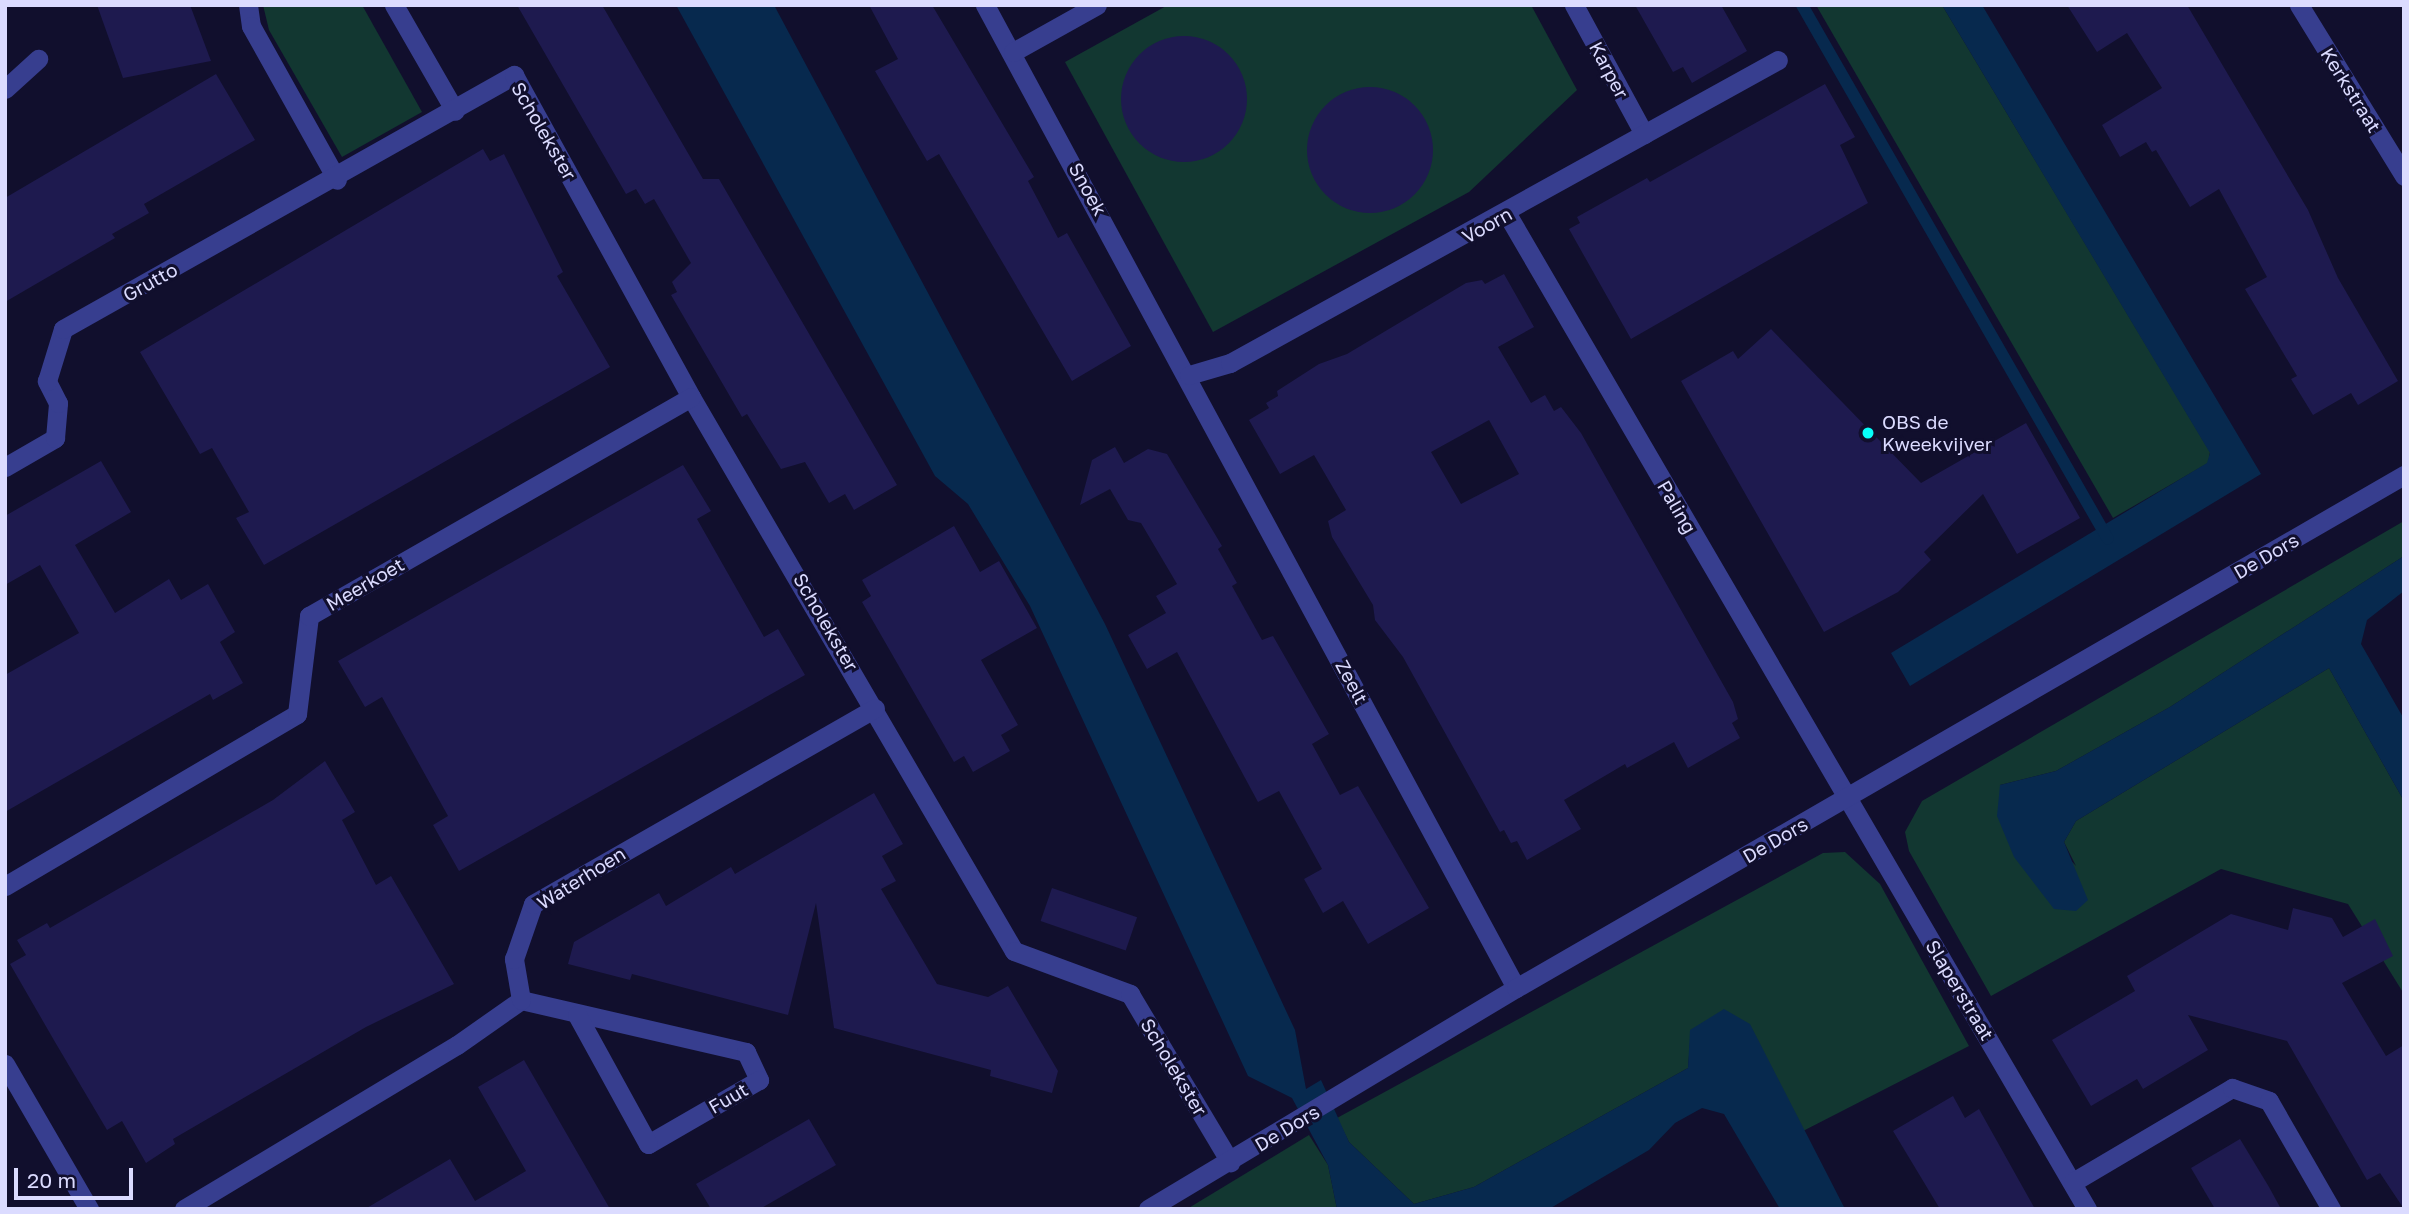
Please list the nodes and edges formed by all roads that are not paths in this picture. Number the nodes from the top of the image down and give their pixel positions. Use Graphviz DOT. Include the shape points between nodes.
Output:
graph roads {
  1 [pos="247,5"];
  2 [pos="394,5"];
  3 [pos="985,5"];
  4 [pos="1097,5"];
  5 [pos="1574,5"];
  6 [pos="2299,5"];
  7 [pos="1013,52"];
  8 [pos="38,59"];
  9 [pos="1778,60"];
  10 [pos="5,89"];
  11 [pos="455,111"];
  12 [pos="1644,134"];
  13 [pos="2404,176"];
  14 [pos="337,180"];
  15 [pos="1507,214"];
  16 [pos="1189,375"];
  17 [pos="691,397"];
  18 [pos="5,467"];
  19 [pos="2404,475"];
  20 [pos="875,708"];
  21 [pos="1847,799"];
  22 [pos="5,886"];
  23 [pos="1516,988"];
  24 [pos="521,1000"];
  25 [pos="577,1015"];
  26 [pos="5,1064"];
  27 [pos="1230,1162"];
  28 [pos="2073,1182"];
  29 [pos="89,1209"];
  30 [pos="184,1209"];
  31 [pos="1148,1209"];
  32 [pos="2087,1209"];
  33 [pos="2331,1209"];
  1 -- 14 [label="street" via="251,26"];
  2 -- 11 [label="street"];
  3 -- 7 [label="street, Snoek"];
  4 -- 7 [label="street"];
  5 -- 12 [label="street, Karper"];
  6 -- 13 [label="street, Kerkstraat"];
  7 -- 16 [label="street, Snoek"];
  8 -- 10 [label="street"];
  9 -- 12 [label="street, Voorn"];
  11 -- 14 [label="street, Grutto"];
  11 -- 17 [label="street, Scholekster" via="514,75"];
  12 -- 15 [label="street, Voorn"];
  14 -- 18 [label="street, Grutto" via="64,329 47,381 58,403 55,438"];
  15 -- 16 [label="street, Voorn" via="1230,363"];
  15 -- 21 [label="street, Paling"];
  16 -- 23 [label="street, Zeelt"];
  17 -- 20 [label="street, Scholekster"];
  17 -- 22 [label="street, Meerkoet" via="309,616 297,714"];
  19 -- 21 [label="street, De Dors"];
  20 -- 24 [label="street, Waterhoen" via="533,904 514,959"];
  20 -- 27 [label="street, Scholekster" via="1014,951 1130,994"];
  21 -- 23 [label="street, De Dors"];
  21 -- 28 [label="street, Slaperstraat"];
  23 -- 27 [label="street, De Dors"];
  24 -- 25 [label="street, Fuut"];
  24 -- 30 [label="street" via="457,1045"];
  25 -- 25 [label="street, Fuut" via="649,1144 759,1080 746,1052"];
  26 -- 29 [label="street"];
  27 -- 31 [label="street, De Dors"];
  28 -- 32 [label="street, Slaperstraat"];
  28 -- 33 [label="street" via="2232,1088 2269,1101"];
}
